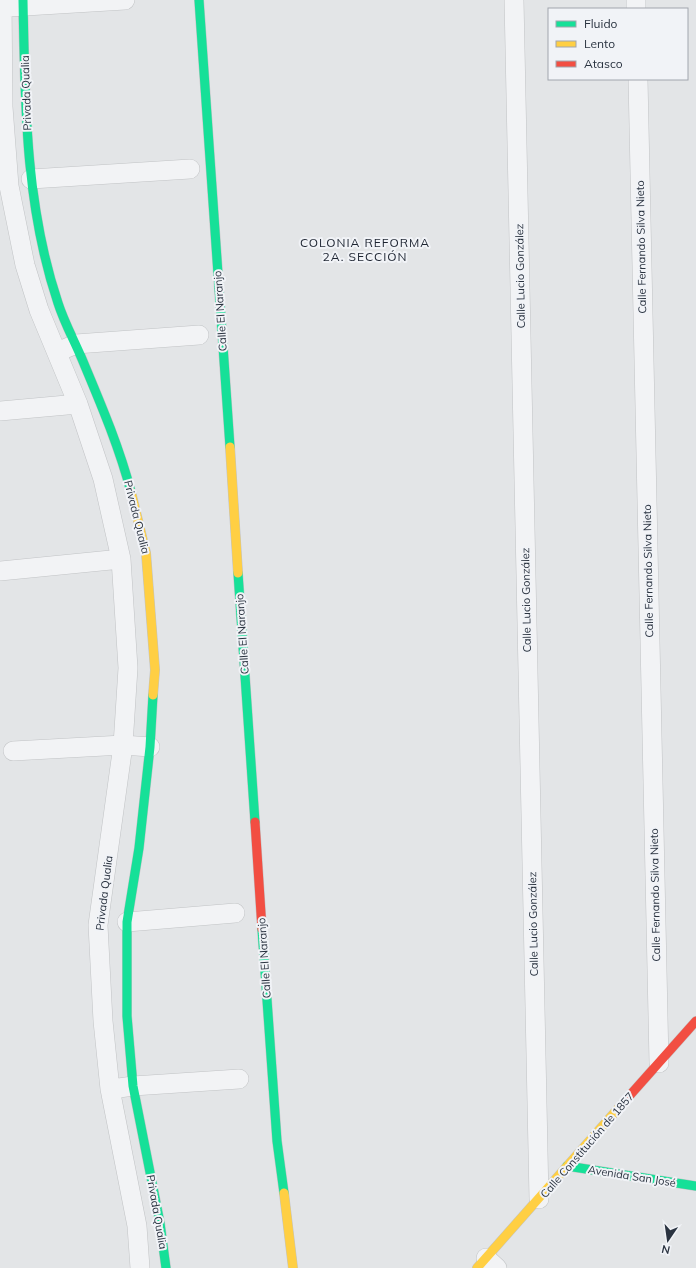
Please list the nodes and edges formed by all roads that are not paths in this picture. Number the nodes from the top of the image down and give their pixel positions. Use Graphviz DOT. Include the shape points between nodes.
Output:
graph roads {
  1 [pos="125,0"];
  2 [pos="199,0"];
  3 [pos="514,0"];
  4 [pos="23,3"];
  5 [pos="2,4"];
  6 [pos="638,80"];
  7 [pos="190,169"];
  8 [pos="31,179"];
  9 [pos="199,335"];
  10 [pos="76,344"];
  11 [pos="56,352"];
  12 [pos="78,404"];
  13 [pos="0,411"];
  14 [pos="121,559"];
  15 [pos="0,571"];
  16 [pos="123,746"];
  17 [pos="150,747"];
  18 [pos="13,751"];
  19 [pos="235,913"];
  20 [pos="127,922"];
  21 [pos="696,1021"];
  22 [pos="659,1063"];
  23 [pos="240,1079"];
  24 [pos="134,1086"];
  25 [pos="110,1090"];
  26 [pos="567,1166"];
  27 [pos="696,1186"];
  28 [pos="539,1199"];
  29 [pos="486,1265"];
  30 [pos="140,1268"];
  31 [pos="166,1268"];
  32 [pos="293,1268"];
  1 -- 4 [label="street, Privada Qualia"];
  2 -- 32 [label="street, Calle El Naranjo" via="276,1133"];
  3 -- 28 [label="street, Calle Lucio González"];
  4 -- 5 [label="street, Privada Qualia"];
  4 -- 8 [label="street, Privada Qualia" via="25,105"];
  5 -- 11 [label="street, Privada Qualia" via="3,107 9,186 25,265"];
  6 -- 22 [label="street, Calle Fernando Silva Nieto"];
  7 -- 8 [label="street"];
  8 -- 10 [label="street, Privada Qualia" via="45,259 58,304"];
  9 -- 10 [label="street"];
  10 -- 11 [label="street"];
  10 -- 17 [label="street, Privada Qualia" via="126,473 146,553 155,670"];
  11 -- 12 [label="street, Privada Qualia"];
  12 -- 13 [label="street"];
  12 -- 14 [label="street, Privada Qualia" via="103,479"];
  14 -- 15 [label="street"];
  14 -- 16 [label="street, Privada Qualia" via="128,668"];
  16 -- 17 [label="street"];
  16 -- 18 [label="street"];
  16 -- 25 [label="street, Privada Qualia" via="98,925"];
  17 -- 20 [label="street, Privada Qualia" via="139,848"];
  19 -- 20 [label="street"];
  20 -- 24 [label="street, Privada Qualia" via="127,1016"];
  21 -- 22 [label="street, Calle Constitución de 1857"];
  22 -- 26 [label="street, Calle Constitución de 1857"];
  23 -- 24 [label="street"];
  24 -- 25 [label="street"];
  24 -- 31 [label="street, Privada Qualia"];
  25 -- 30 [label="street, Privada Qualia" via="137,1226"];
  26 -- 27 [label="street, Avenida San José"];
  26 -- 28 [label="street, Calle Constitución de 1857"];
  28 -- 29 [label="street, Calle Constitución de 1857"];
}
